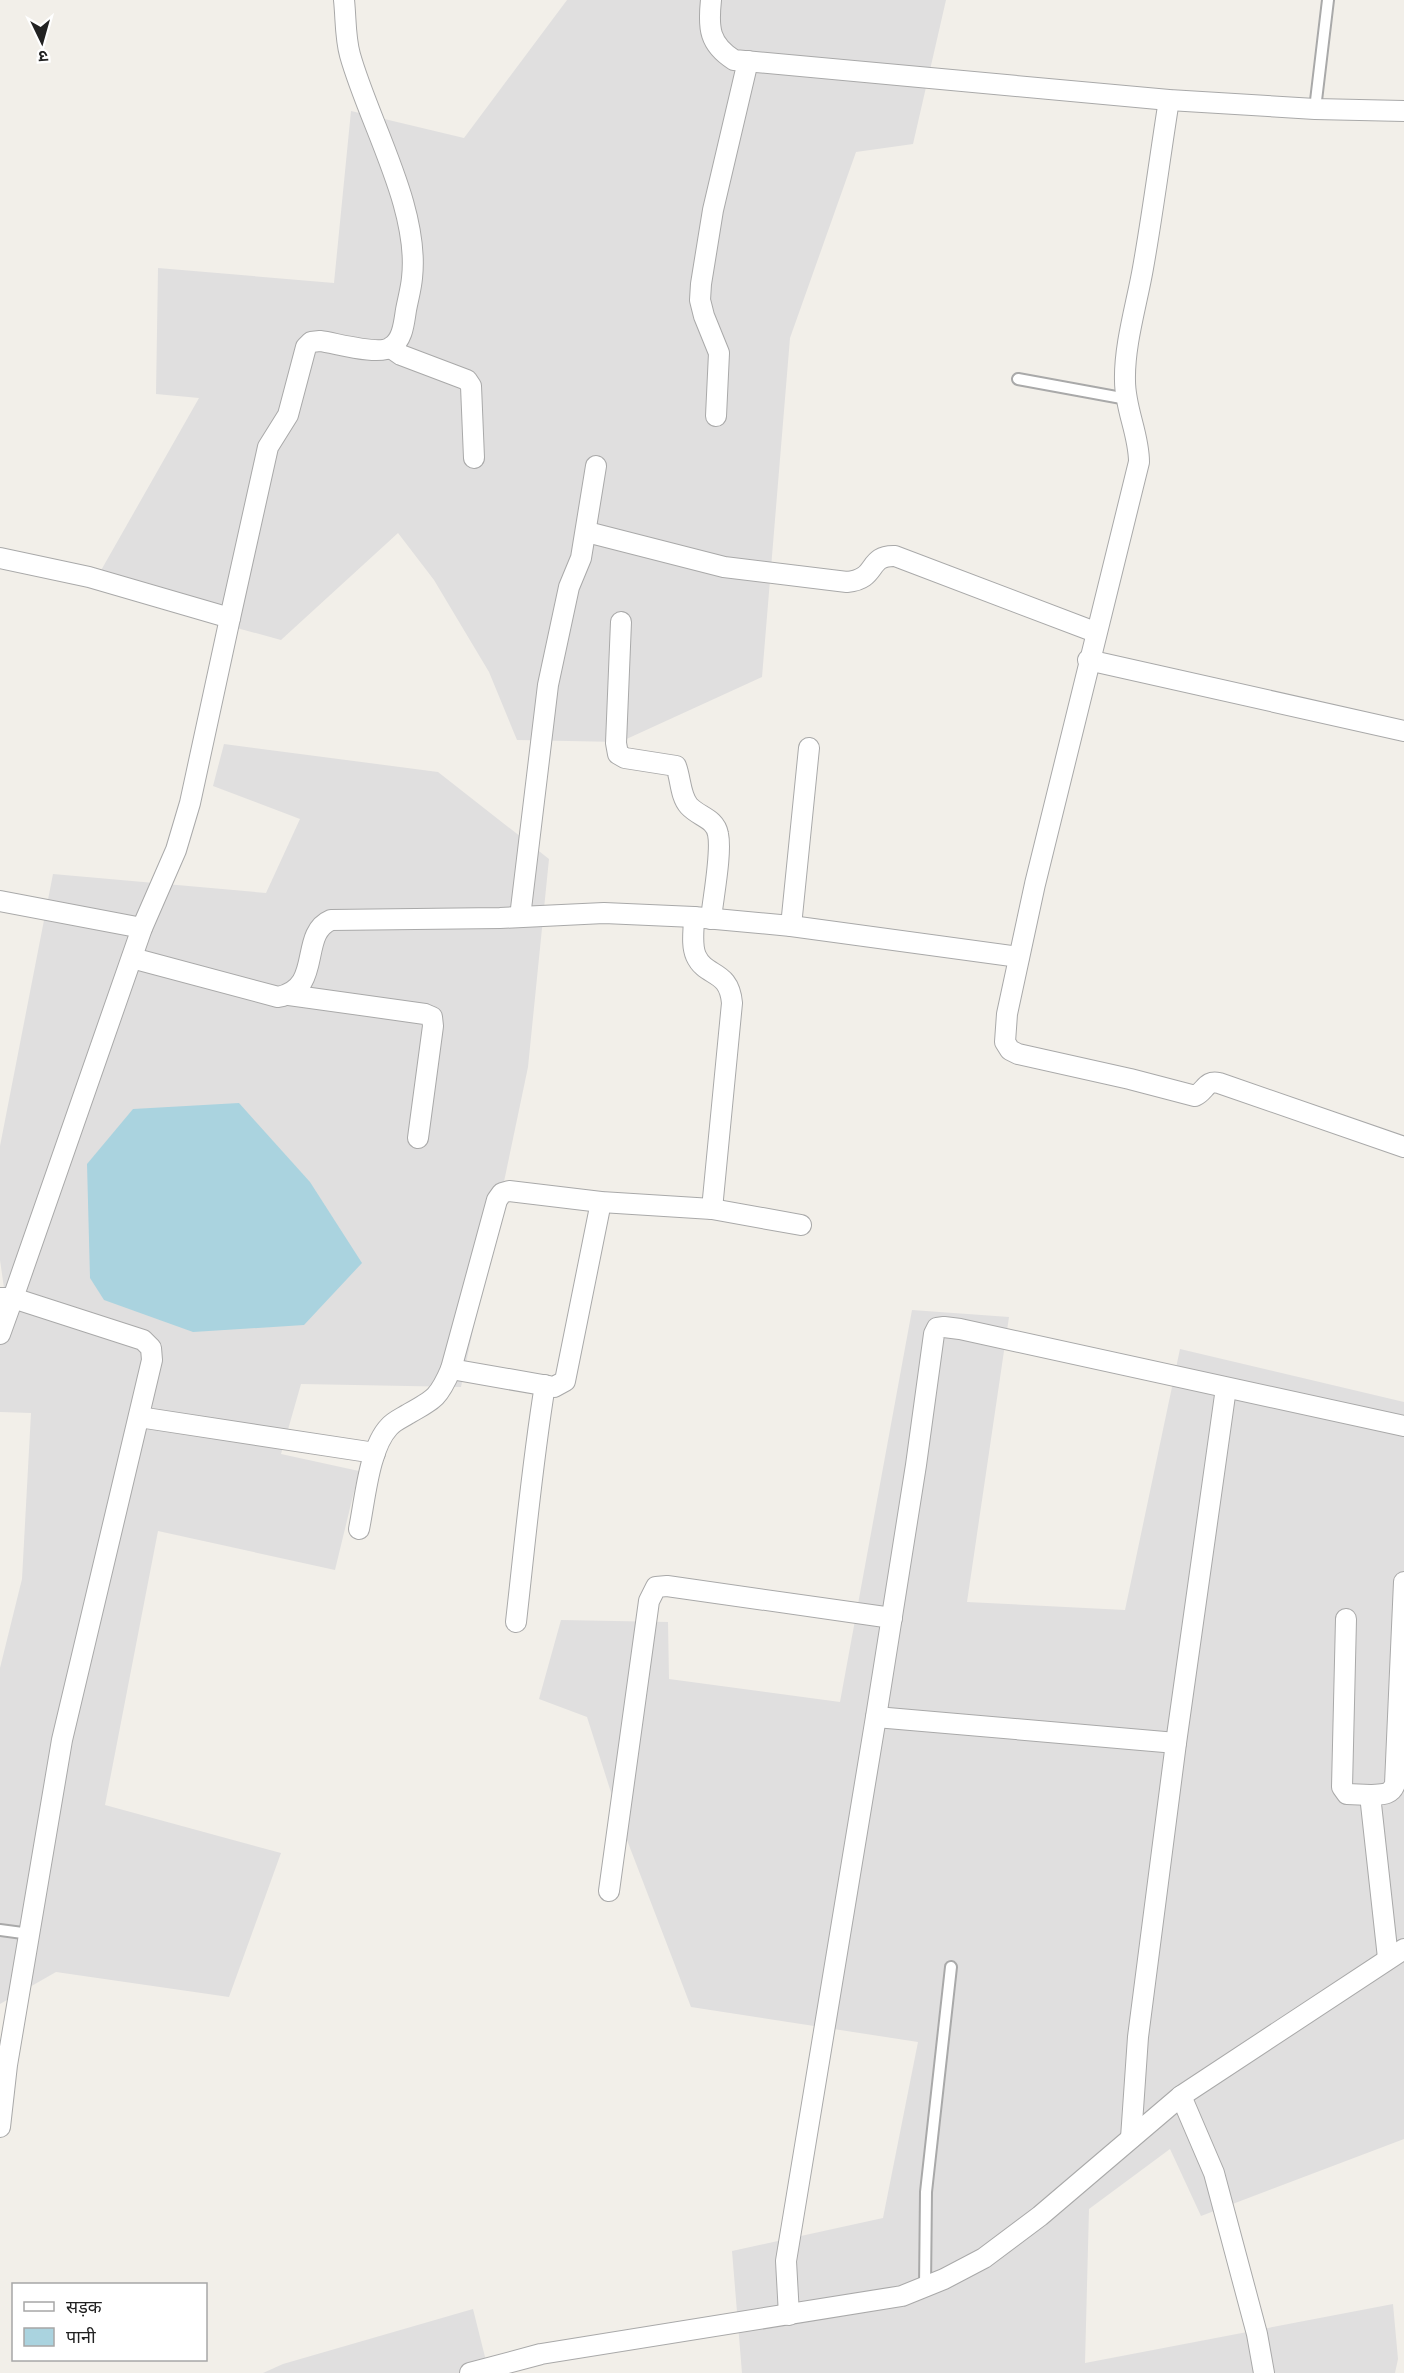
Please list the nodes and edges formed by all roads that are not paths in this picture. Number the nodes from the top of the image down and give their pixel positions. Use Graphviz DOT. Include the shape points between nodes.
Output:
graph roads {
  1 [pos="344,0"];
  2 [pos="711,0"];
  3 [pos="1328,0"];
  4 [pos="748,61"];
  5 [pos="1169,100"];
  6 [pos="1315,109"];
  7 [pos="1404,111"];
  8 [pos="390,348"];
  9 [pos="1018,379"];
  10 [pos="1127,399"];
  11 [pos="716,416"];
  12 [pos="474,458"];
  13 [pos="596,465"];
  14 [pos="586,532"];
  15 [pos="0,558"];
  16 [pos="230,618"];
  17 [pos="621,622"];
  18 [pos="1095,632"];
  19 [pos="1089,660"];
  20 [pos="1404,731"];
  21 [pos="809,748"];
  22 [pos="0,901"];
  23 [pos="520,917"];
  24 [pos="703,918"];
  25 [pos="791,926"];
  26 [pos="142,928"];
  27 [pos="1019,957"];
  28 [pos="132,958"];
  29 [pos="289,995"];
  30 [pos="418,1138"];
  31 [pos="1404,1147"];
  32 [pos="602,1202"];
  33 [pos="712,1209"];
  34 [pos="801,1225"];
  35 [pos="7,1298"];
  36 [pos="0,1334"];
  37 [pos="451,1369"];
  38 [pos="545,1385"];
  39 [pos="1226,1388"];
  40 [pos="139,1417"];
  41 [pos="1404,1426"];
  42 [pos="375,1453"];
  43 [pos="359,1528"];
  44 [pos="1404,1582"];
  45 [pos="892,1618"];
  46 [pos="1346,1618"];
  47 [pos="516,1622"];
  48 [pos="876,1717"];
  49 [pos="1176,1743"];
  50 [pos="1370,1795"];
  51 [pos="609,1891"];
  52 [pos="0,1930"];
  53 [pos="30,1934"];
  54 [pos="1396,1953"];
  55 [pos="951,1967"];
  56 [pos="1181,2096"];
  57 [pos="0,2127"];
  58 [pos="1131,2138"];
  59 [pos="925,2286"];
  60 [pos="789,2315"];
  61 [pos="470,2373"];
  62 [pos="1264,2373"];
  1 -- 8 [label="street" via="349,51 393,174 410,236 413,277 402,330"];
  2 -- 4 [label="street" via="711,36 720,51 734,60"];
  3 -- 6 [label="lane"];
  4 -- 5 [label="street"];
  4 -- 11 [label="street" via="713,210 701,284 704,316 719,353"];
  5 -- 6 [label="street"];
  5 -- 10 [label="street" via="1126,358"];
  6 -- 7 [label="street"];
  8 -- 12 [label="street" via="467,380 471,386"];
  8 -- 16 [label="street" via="379,351 320,340 306,347 288,415 268,447"];
  9 -- 10 [label="lane"];
  10 -- 18 [label="street" via="1139,447 1138,462"];
  13 -- 14 [label="street"];
  14 -- 18 [label="street" via="724,567 847,582 867,576 884,556 895,556"];
  14 -- 23 [label="street" via="569,587 548,685"];
  15 -- 16 [label="street" via="89,578"];
  16 -- 26 [label="street" via="190,803 176,850"];
  17 -- 24 [label="street" via="618,754 676,766 689,806 712,821 718,833 718,848"];
  18 -- 19 [label="street"];
  19 -- 20 [label="street"];
  19 -- 27 [label="street"];
  21 -- 25 [label="street"];
  22 -- 26 [label="street"];
  23 -- 24 [label="street" via="604,914"];
  23 -- 29 [label="street" via="331,920 318,931 305,977"];
  24 -- 25 [label="street"];
  24 -- 33 [label="street" via="695,955 726,982 732,1003"];
  25 -- 27 [label="street"];
  26 -- 28 [label="street"];
  27 -- 31 [label="street" via="1004,1031 1005,1042 1018,1054 1195,1096 1212,1081"];
  28 -- 29 [label="street" via="278,997"];
  28 -- 35 [label="street"];
  29 -- 30 [label="street" via="432,1017"];
  32 -- 33 [label="street"];
  32 -- 37 [label="street" via="502,1193"];
  32 -- 38 [label="street" via="567,1374 561,1384"];
  33 -- 34 [label="street"];
  35 -- 36 [label="street"];
  35 -- 40 [label="street" via="143,1340 150,1348 152,1360"];
  37 -- 38 [label="street"];
  37 -- 42 [label="street" via="434,1400 392,1424"];
  38 -- 47 [label="street"];
  39 -- 41 [label="street"];
  39 -- 45 [label="street" via="960,1329 937,1328"];
  39 -- 49 [label="street"];
  40 -- 42 [label="street"];
  40 -- 53 [label="street" via="62,1740"];
  42 -- 43 [label="street"];
  44 -- 50 [label="street" via="1395,1784 1388,1793"];
  45 -- 48 [label="street"];
  45 -- 51 [label="street" via="657,1587 649,1601"];
  46 -- 50 [label="street" via="1342,1788 1347,1794"];
  48 -- 49 [label="street"];
  48 -- 60 [label="street" via="786,2261"];
  49 -- 58 [label="street" via="1138,2037"];
  50 -- 54 [label="street"];
  52 -- 53 [label="lane"];
  53 -- 57 [label="street"];
  54 -- 56 [label="street"];
  55 -- 59 [label="lane" via="926,2192"];
  56 -- 58 [label="street"];
  56 -- 62 [label="street" via="1214,2173"];
  58 -- 59 [label="street" via="984,2258"];
  59 -- 60 [label="street" via="902,2296"];
  60 -- 61 [label="street" via="541,2354"];
}
